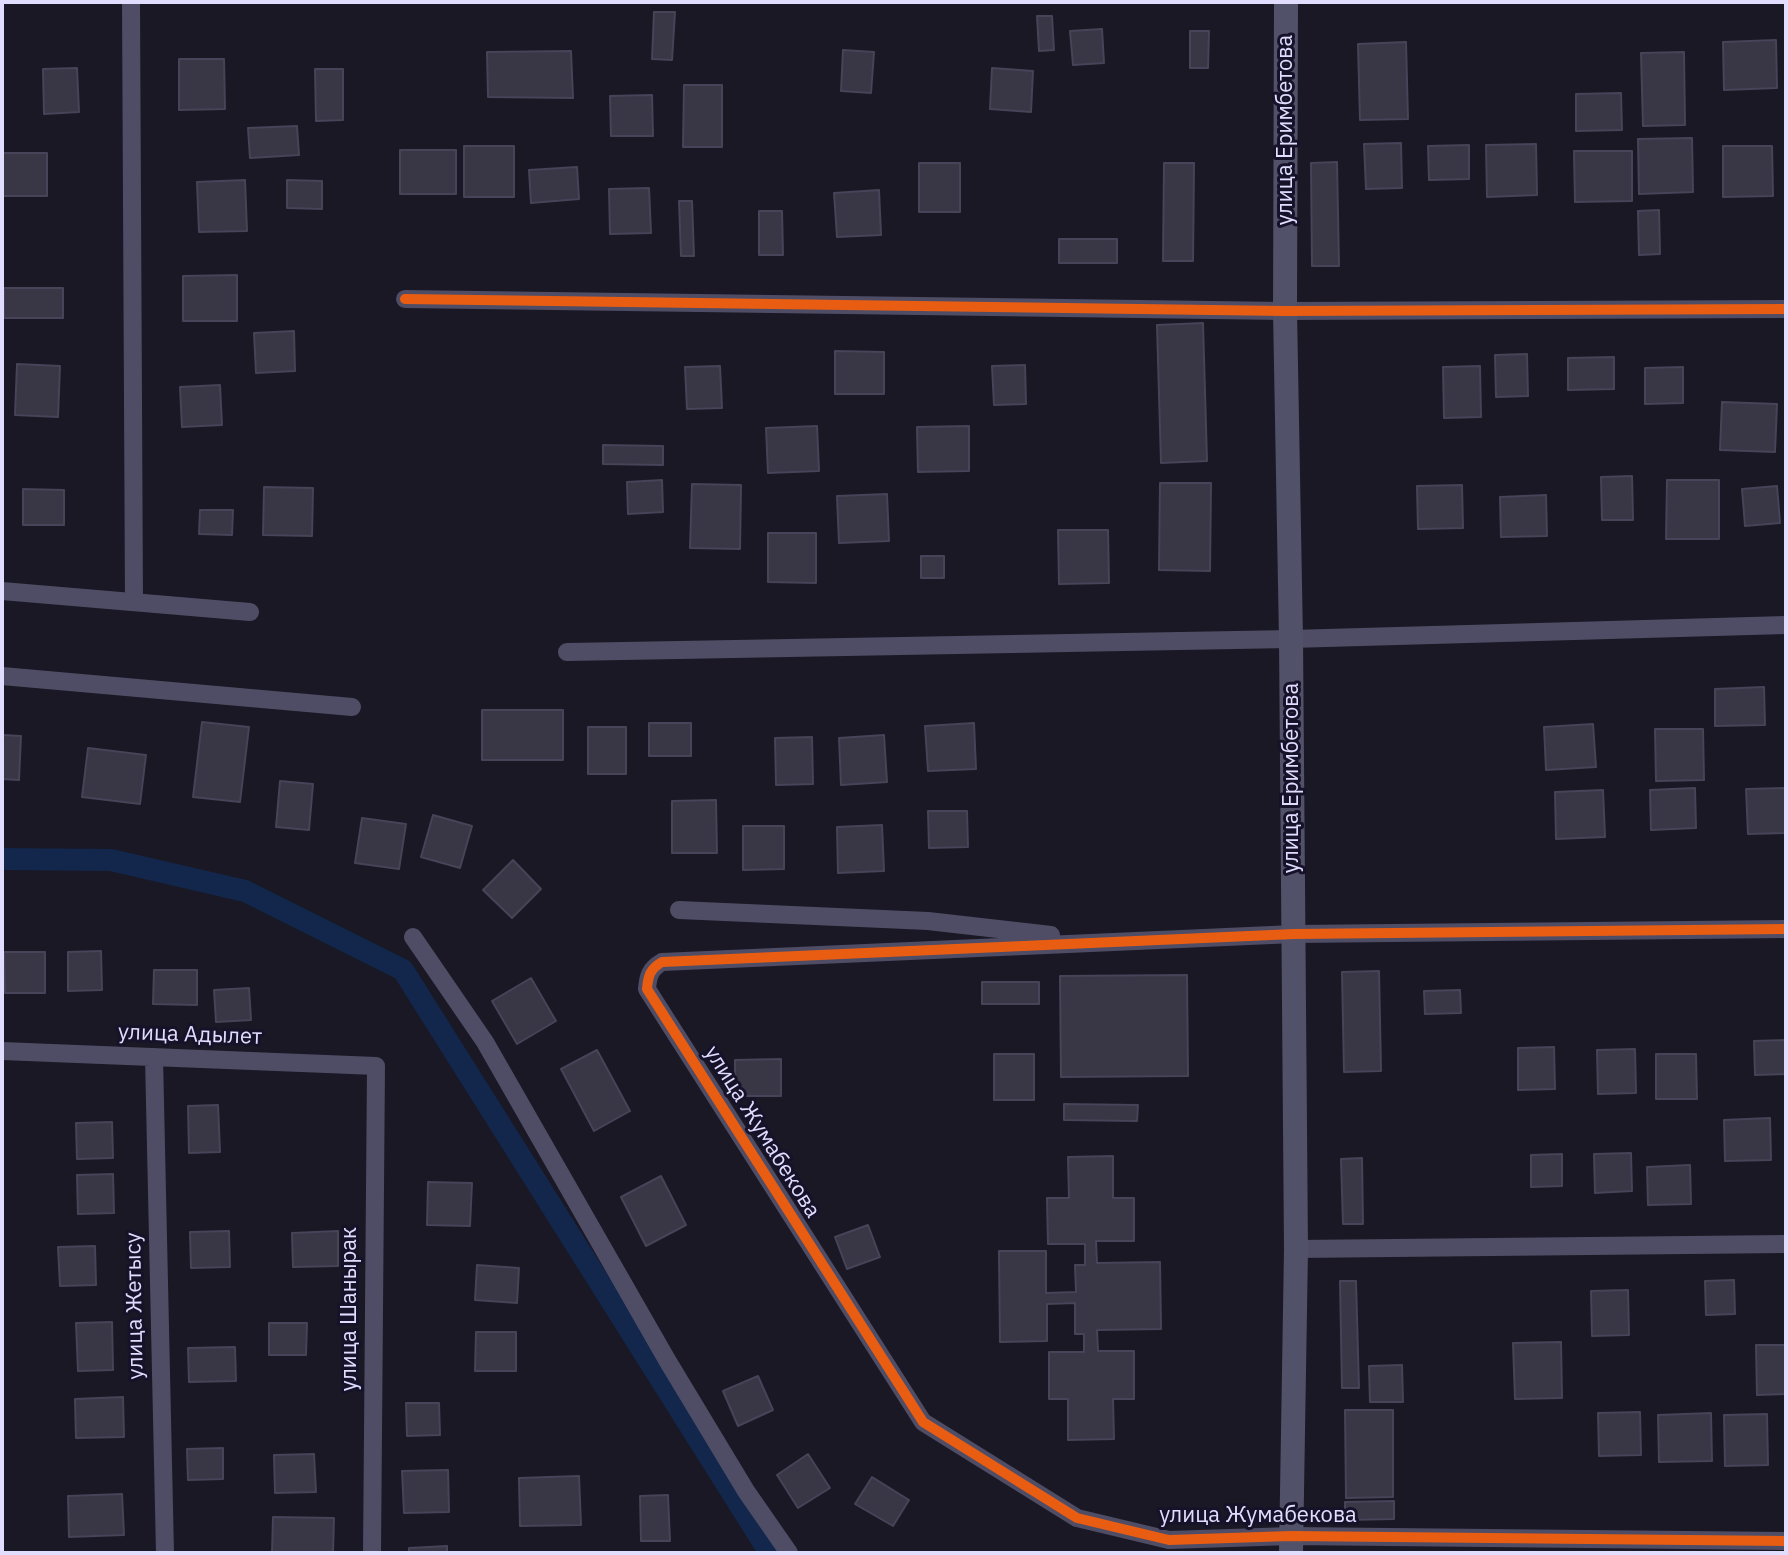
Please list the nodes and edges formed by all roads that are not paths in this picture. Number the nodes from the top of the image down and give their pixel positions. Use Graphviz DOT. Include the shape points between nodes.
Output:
graph roads {
  1 [pos="131,2"];
  2 [pos="1286,2"];
  3 [pos="405,299"];
  4 [pos="1786,309"];
  5 [pos="1285,311"];
  6 [pos="2,591"];
  7 [pos="134,602"];
  8 [pos="250,612"];
  9 [pos="1786,625"];
  10 [pos="1291,639"];
  11 [pos="567,652"];
  12 [pos="2,676"];
  13 [pos="352,707"];
  14 [pos="679,910"];
  15 [pos="1786,929"];
  16 [pos="1294,934"];
  17 [pos="413,937"];
  18 [pos="1105,942"];
  19 [pos="2,1051"];
  20 [pos="154,1057"];
  21 [pos="376,1066"];
  22 [pos="1786,1244"];
  23 [pos="1296,1249"];
  24 [pos="1786,1541"];
  25 [pos="1291,1544"];
  26 [pos="165,1553"];
  27 [pos="372,1553"];
  28 [pos="789,1553"];
  1 -- 7 [label="street"];
  2 -- 5 [label="main road, улица Еримбетова"];
  3 -- 5 [label="street"];
  4 -- 5 [label="street"];
  5 -- 10 [label="main road, улица Еримбетова"];
  6 -- 7 [label="street"];
  7 -- 8 [label="street"];
  9 -- 10 [label="street"];
  10 -- 11 [label="street"];
  10 -- 16 [label="main road, улица Еримбетова"];
  12 -- 13 [label="street"];
  14 -- 18 [label="street" via="928,921"];
  15 -- 16 [label="street"];
  16 -- 18 [label="street"];
  16 -- 23 [label="main road, улица Еримбетова"];
  17 -- 28 [label="street" via="485,1042 683,1386"];
  18 -- 25 [label="street, улица Жумабекова" via="662,962 653,967 647,989 923,1422 1077,1518 1169,1540"];
  19 -- 20 [label="street, улица Адылет"];
  20 -- 21 [label="street, улица Адылет"];
  20 -- 26 [label="street, улица Жетысу"];
  21 -- 27 [label="street, улица Шанырак"];
  22 -- 23 [label="street"];
  23 -- 25 [label="main road, улица Еримбетова"];
  24 -- 25 [label="street, улица Жумабекова"];
}
